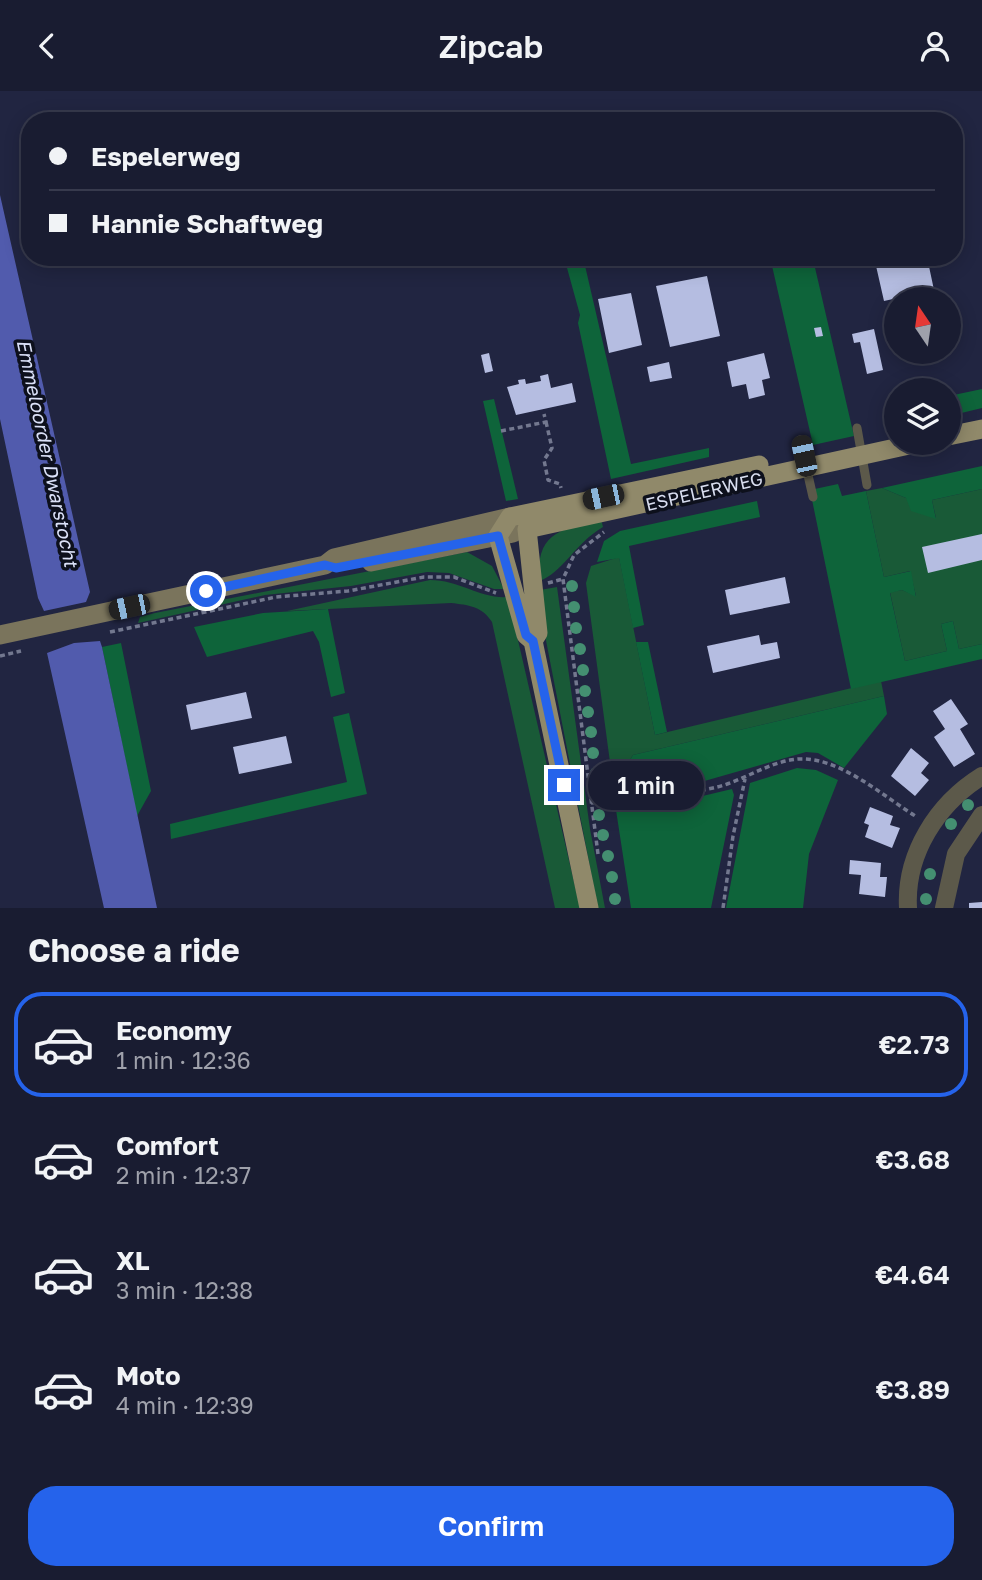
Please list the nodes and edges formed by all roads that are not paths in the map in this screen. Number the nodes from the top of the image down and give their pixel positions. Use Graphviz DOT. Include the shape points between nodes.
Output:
graph roads {
  1 [pos="982,420"];
  2 [pos="961,424"];
  3 [pos="982,429"];
  4 [pos="961,433"];
  5 [pos="884,440"];
  6 [pos="859,443"];
  7 [pos="884,443"];
  8 [pos="803,455"];
  9 [pos="867,485"];
  10 [pos="813,497"];
  11 [pos="603,498"];
  12 [pos="506,510"];
  13 [pos="527,529"];
  14 [pos="498,536"];
  15 [pos="325,565"];
  16 [pos="0,635"];
  17 [pos="533,641"];
  18 [pos="982,776"];
  19 [pos="982,815"];
  20 [pos="589,908"];
  21 [pos="908,908"];
  22 [pos="944,908"];
  1 -- 2 [label="main road"];
  3 -- 4 [label="main road"];
  5 -- 6 [label="main road, ESPELERWEG"];
  6 -- 7 [label="main road, ESPELERWEG"];
  6 -- 8 [label="main road, ESPELERWEG"];
  6 -- 9 [label="lane"];
  8 -- 10 [label="lane"];
  8 -- 11 [label="main road, ESPELERWEG"];
  11 -- 12 [label="main road, ESPELERWEG"];
  11 -- 13 [label="main road, ESPELERWEG"];
  12 -- 13 [label="main road"];
  12 -- 14 [label="main road"];
  12 -- 15 [label="main road, ESPELERWEG" via="334,558"];
  13 -- 14 [label="main road, ESPELERWEG"];
  13 -- 17 [label="main road" via="538,633"];
  14 -- 15 [label="main road, ESPELERWEG" via="336,568"];
  14 -- 17 [label="main road" via="526,635"];
  15 -- 16 [label="main road, ESPELERWEG"];
  17 -- 20 [label="main road"];
  18 -- 21 [label="street" via="930,825 914,864"];
  19 -- 22 [label="street" via="956,854"];
}
